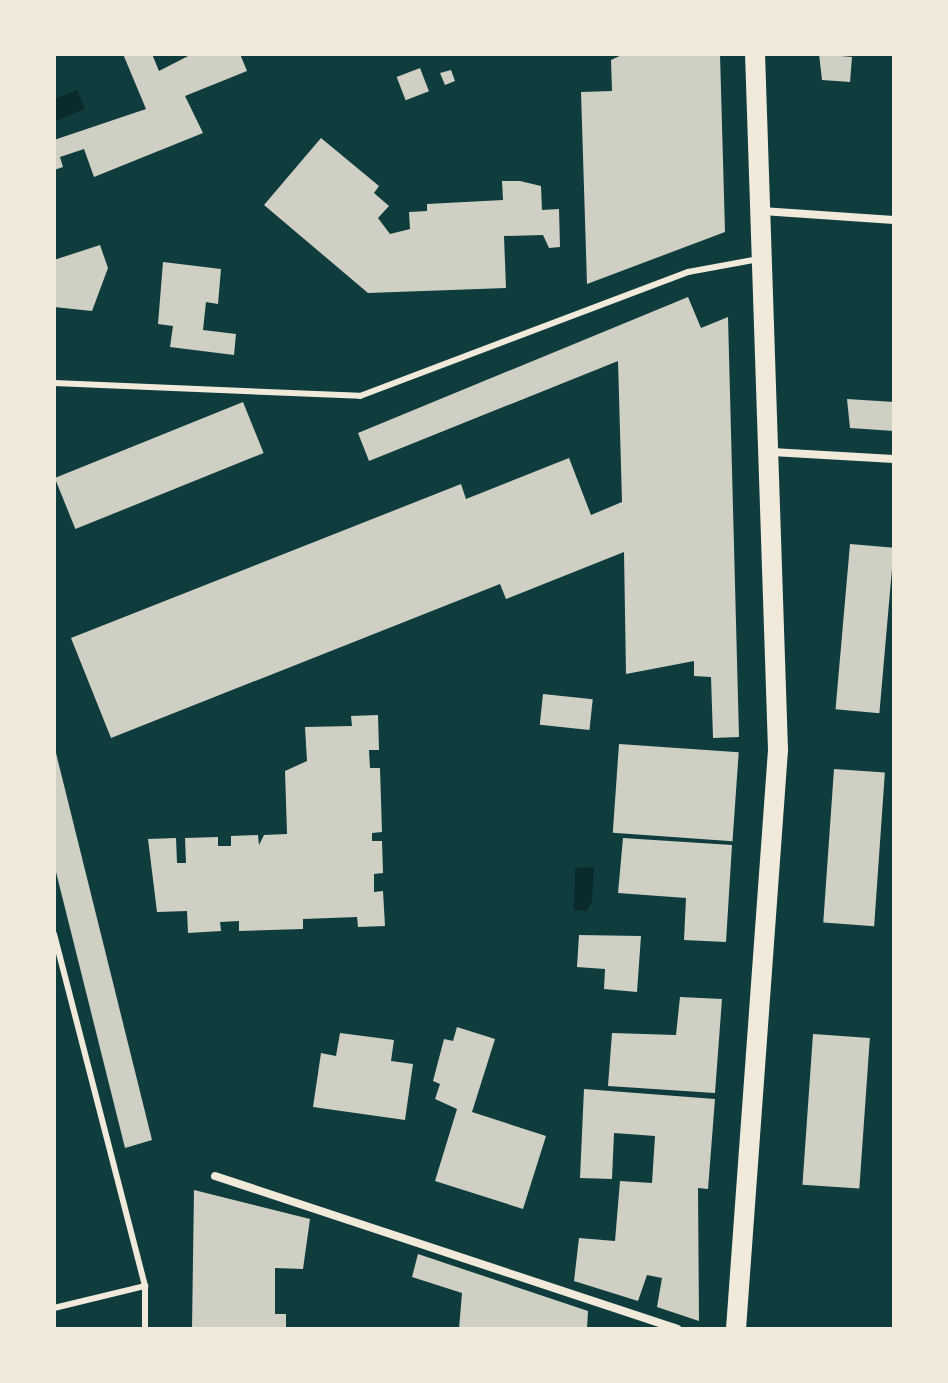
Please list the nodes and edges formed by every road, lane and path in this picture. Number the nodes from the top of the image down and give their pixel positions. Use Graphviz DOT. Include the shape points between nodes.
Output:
graph roads {
  1 [pos="755,54"];
  2 [pos="762,211"];
  3 [pos="894,220"];
  4 [pos="763,259"];
  5 [pos="54,383"];
  6 [pos="772,452"];
  7 [pos="894,459"];
  8 [pos="54,934"];
  9 [pos="215,1176"];
  10 [pos="145,1286"];
  11 [pos="54,1308"];
  12 [pos="145,1329"];
  13 [pos="677,1329"];
  14 [pos="736,1329"];
  1 -- 2 [label="main road"];
  2 -- 3 [label="street"];
  2 -- 4 [label="main road"];
  4 -- 5 [label="lane" via="688,272 360,396"];
  4 -- 6 [label="main road"];
  6 -- 7 [label="street"];
  6 -- 14 [label="main road" via="778,750"];
  8 -- 10 [label="lane"];
  9 -- 13 [label="street"];
  10 -- 11 [label="lane"];
  10 -- 12 [label="lane"];
}
